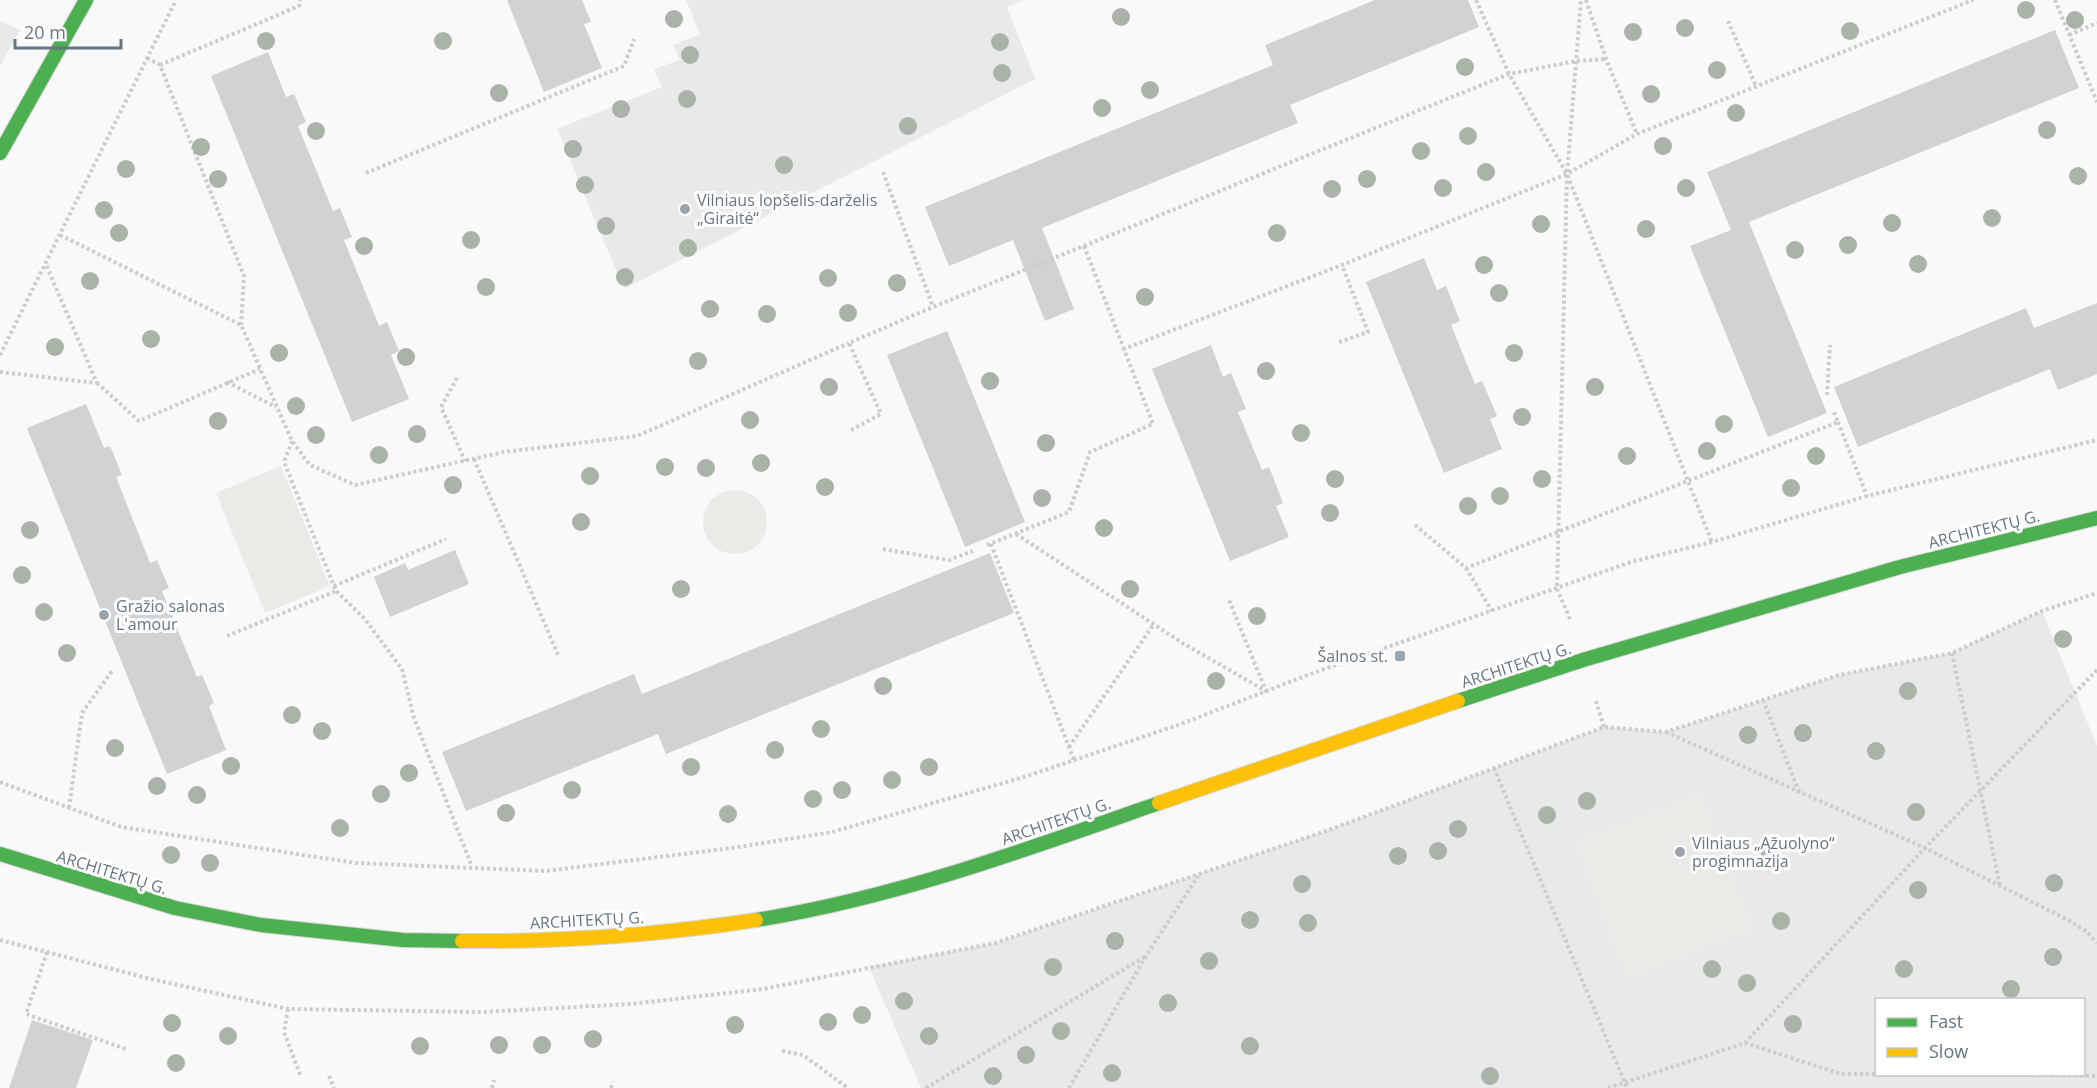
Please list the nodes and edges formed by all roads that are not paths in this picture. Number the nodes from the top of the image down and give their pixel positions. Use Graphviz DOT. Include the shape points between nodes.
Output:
graph roads {
  1 [pos="86,0"];
  2 [pos="0,153"];
  3 [pos="2097,518"];
  4 [pos="0,854"];
  1 -- 2 [label="street"];
  3 -- 4 [label="street, ARCHITEKTŲ G." via="1900,567 1583,660 936,878 767,918 624,936 404,940 261,925 174,908"];
}
